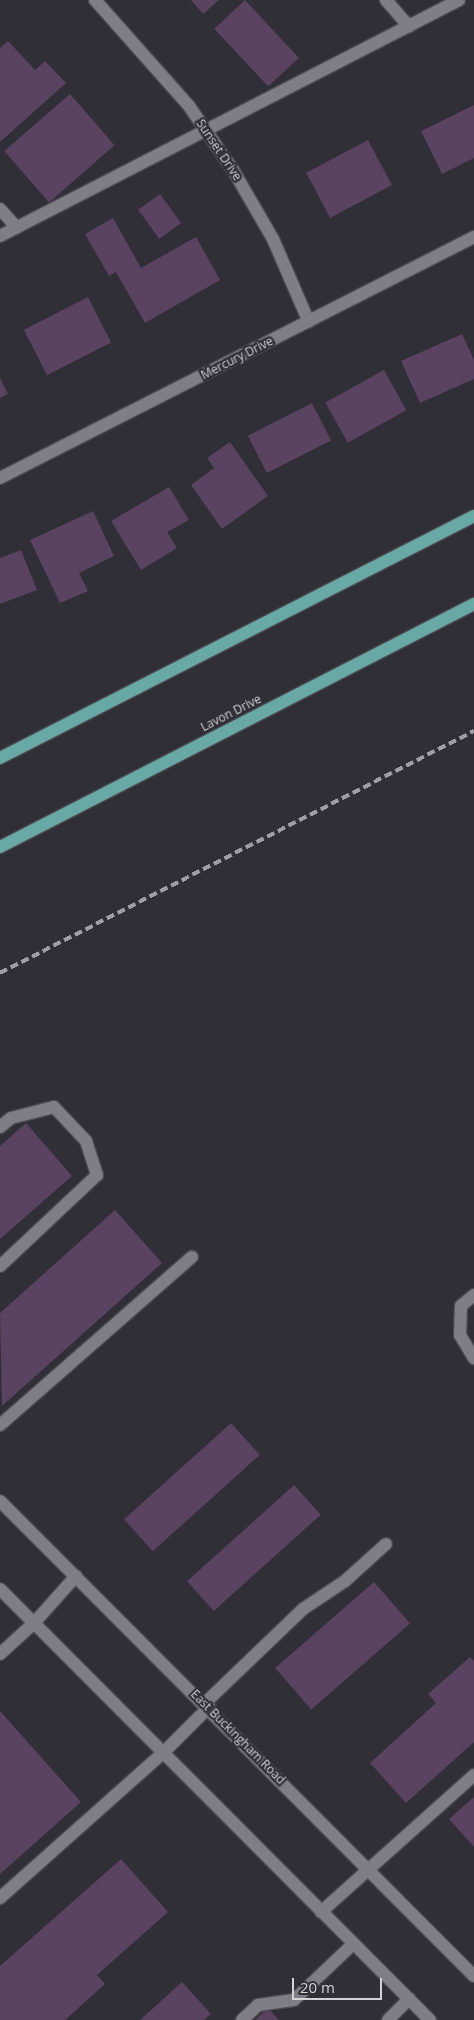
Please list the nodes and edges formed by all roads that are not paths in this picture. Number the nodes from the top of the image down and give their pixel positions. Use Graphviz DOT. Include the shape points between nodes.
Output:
graph roads {
  1 [pos="95,0"];
  2 [pos="386,0"];
  3 [pos="459,0"];
  4 [pos="409,26"];
  5 [pos="206,130"];
  6 [pos="0,208"];
  7 [pos="17,228"];
  8 [pos="0,236"];
  9 [pos="474,237"];
  10 [pos="309,322"];
  11 [pos="0,478"];
  12 [pos="474,516"];
  13 [pos="474,604"];
  14 [pos="0,758"];
  15 [pos="0,847"];
  16 [pos="0,1127"];
  17 [pos="192,1257"];
  18 [pos="0,1266"];
  19 [pos="474,1295"];
  20 [pos="474,1358"];
  21 [pos="0,1425"];
  22 [pos="0,1501"];
  23 [pos="386,1544"];
  24 [pos="76,1576"];
  25 [pos="0,1589"];
  26 [pos="34,1623"];
  27 [pos="0,1654"];
  28 [pos="207,1705"];
  29 [pos="164,1752"];
  30 [pos="474,1775"];
  31 [pos="369,1869"];
  32 [pos="0,1898"];
  33 [pos="321,1912"];
  34 [pos="353,1944"];
  35 [pos="474,1976"];
  36 [pos="409,1999"];
  37 [pos="242,2020"];
  38 [pos="388,2020"];
  39 [pos="430,2020"];
  1 -- 5 [label="main road, Sunset Drive" via="189,106"];
  2 -- 4 [label="main road"];
  3 -- 4 [label="main road"];
  4 -- 5 [label="main road"];
  5 -- 7 [label="main road"];
  5 -- 10 [label="main road, Sunset Drive" via="273,239"];
  6 -- 7 [label="main road"];
  7 -- 8 [label="main road"];
  9 -- 10 [label="main road, Mercury Drive"];
  10 -- 11 [label="main road, Mercury Drive"];
  12 -- 14 [label="main road"];
  13 -- 15 [label="main road, Lavon Drive"];
  16 -- 18 [label="main road" via="11,1118 54,1108 86,1141 96,1176"];
  17 -- 21 [label="main road"];
  19 -- 20 [label="main road" via="461,1306 460,1335"];
  22 -- 24 [label="main road, East Buckingham Road"];
  23 -- 28 [label="main road" via="345,1581 303,1609"];
  24 -- 26 [label="main road"];
  24 -- 28 [label="main road, East Buckingham Road"];
  25 -- 26 [label="main road"];
  26 -- 27 [label="main road"];
  26 -- 29 [label="main road"];
  28 -- 29 [label="main road"];
  28 -- 31 [label="main road, East Buckingham Road"];
  29 -- 32 [label="main road"];
  29 -- 33 [label="main road"];
  30 -- 31 [label="main road"];
  31 -- 33 [label="main road"];
  31 -- 35 [label="main road, East Buckingham Road"];
  33 -- 34 [label="main road"];
  34 -- 36 [label="main road"];
  34 -- 37 [label="main road" via="294,2000 258,2005"];
  36 -- 38 [label="main road"];
  36 -- 39 [label="main road"];
}
